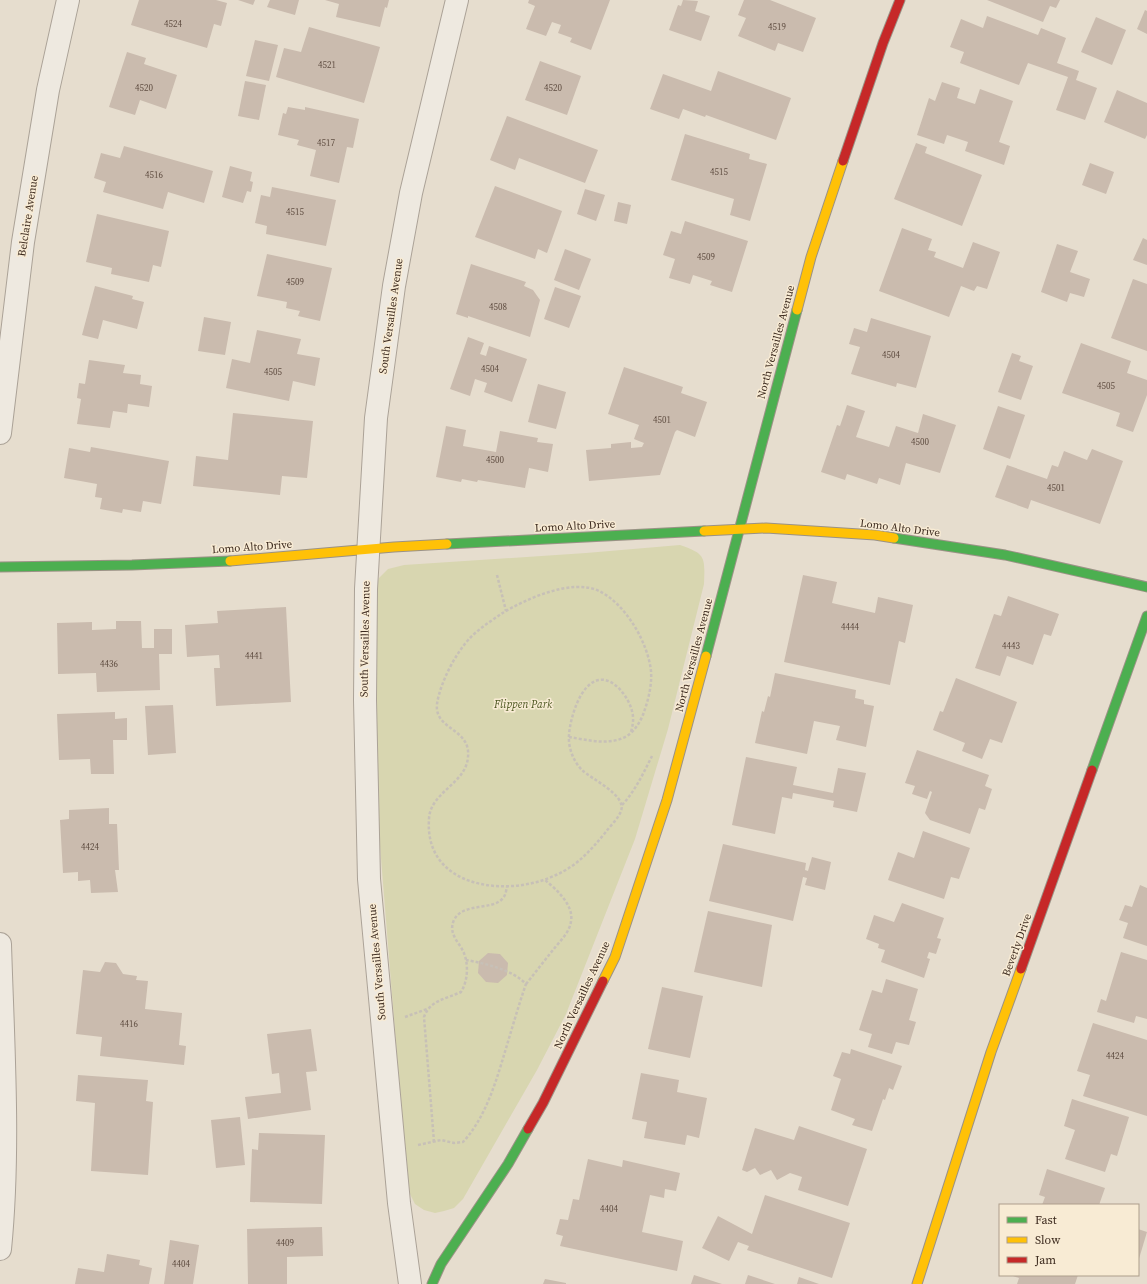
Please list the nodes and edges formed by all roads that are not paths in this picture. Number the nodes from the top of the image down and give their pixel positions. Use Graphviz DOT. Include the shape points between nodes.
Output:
graph roads {
  1 [pos="68,0"];
  2 [pos="457,0"];
  3 [pos="900,0"];
  4 [pos="0,433"];
  5 [pos="740,529"];
  6 [pos="367,549"];
  7 [pos="0,567"];
  8 [pos="1147,587"];
  9 [pos="1147,616"];
  10 [pos="0,944"];
  11 [pos="0,1249"];
  12 [pos="410,1284"];
  13 [pos="432,1284"];
  14 [pos="917,1284"];
  1 -- 4 [label="street, Belclaire Avenue" via="48,90 23,242"];
  2 -- 6 [label="street, South Versailles Avenue" via="411,193 394,286 376,418"];
  3 -- 5 [label="street, North Versailles Avenue" via="811,257"];
  5 -- 6 [label="street, Lomo Alto Drive"];
  5 -- 8 [label="street, Lomo Alto Drive" via="766,528 875,535 1005,555"];
  5 -- 13 [label="street, North Versailles Avenue" via="667,800 615,957 543,1103 508,1164 441,1264"];
  6 -- 7 [label="street, Lomo Alto Drive" via="246,560"];
  6 -- 12 [label="street, South Versailles Avenue" via="365,700 369,879 399,1203"];
  9 -- 14 [label="street, Beverly Drive" via="991,1052"];
  10 -- 11 [label="street" via="5,1124"];
}
